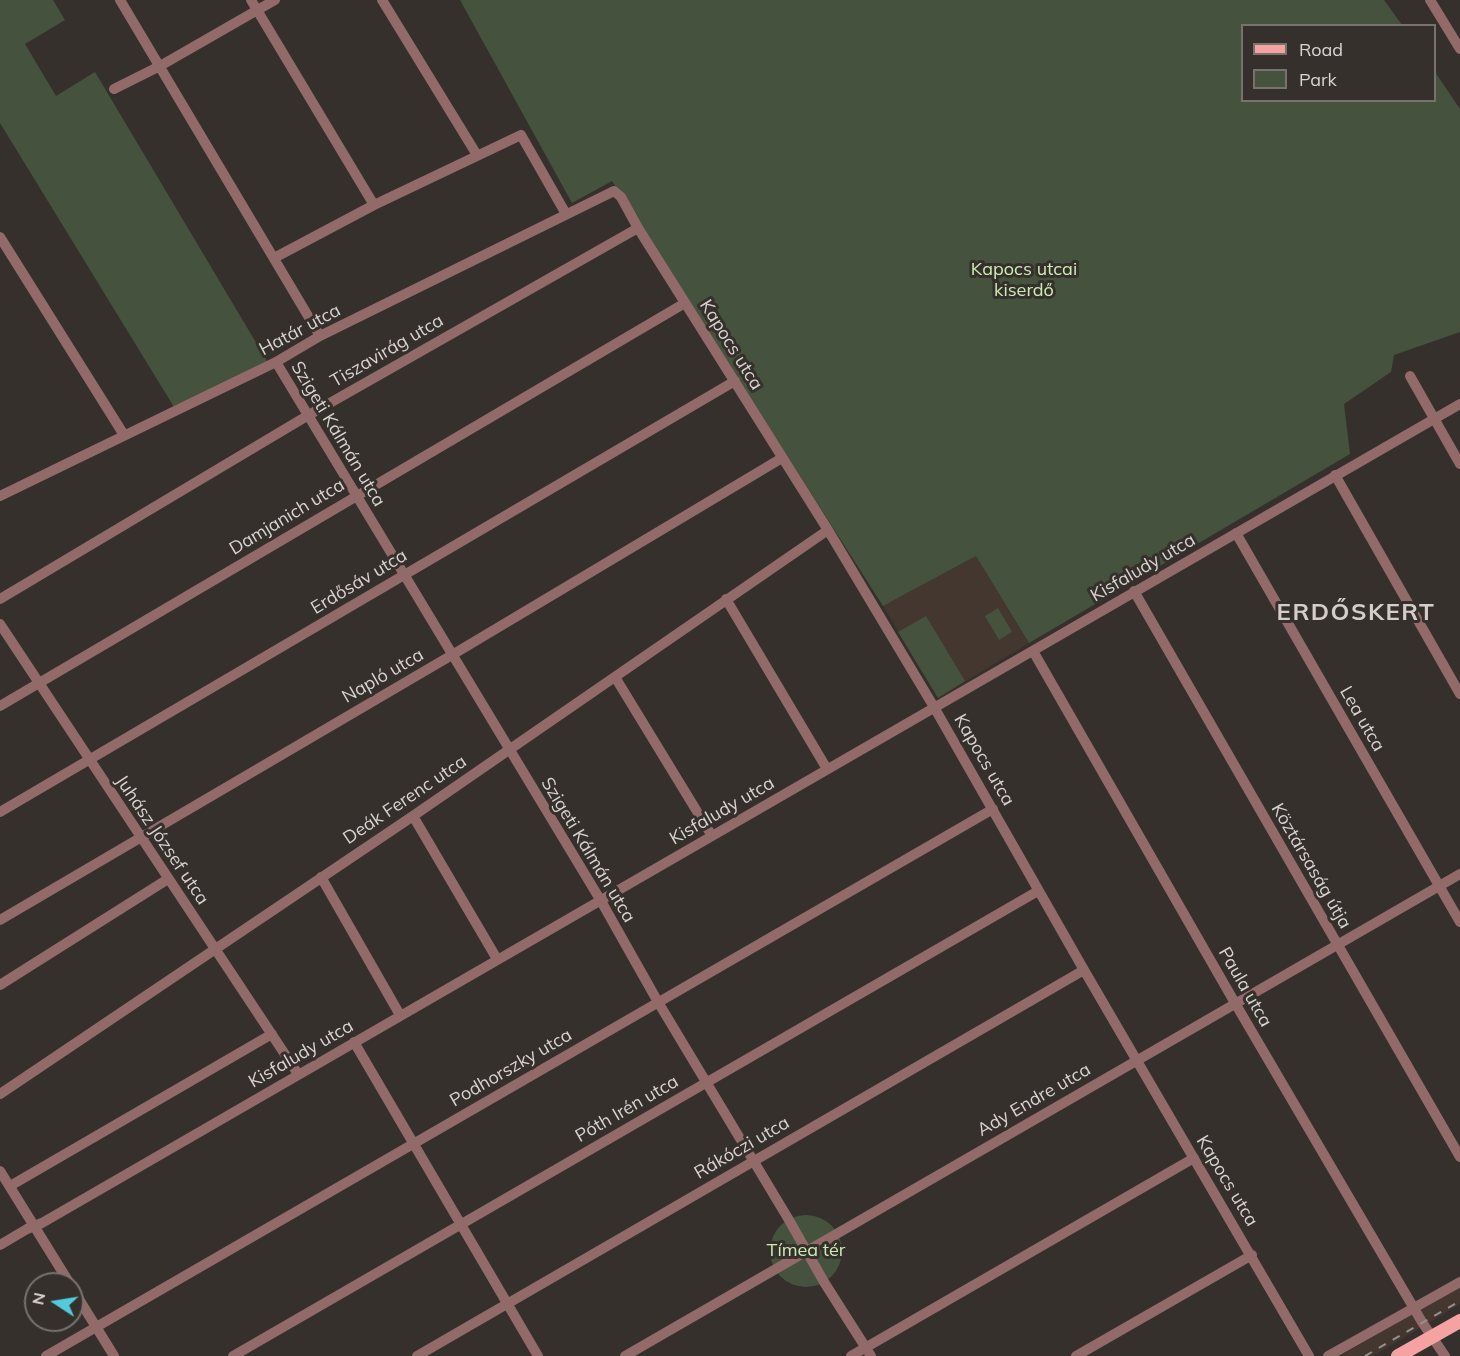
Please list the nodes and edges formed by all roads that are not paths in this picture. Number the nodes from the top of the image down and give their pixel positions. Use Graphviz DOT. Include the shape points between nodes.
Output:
graph roads {
  1 [pos="120,0"];
  2 [pos="251,0"];
  3 [pos="275,0"];
  4 [pos="382,0"];
  5 [pos="1430,0"];
  6 [pos="257,10"];
  7 [pos="1460,49"];
  8 [pos="160,66"];
  9 [pos="114,89"];
  10 [pos="477,155"];
  11 [pos="614,191"];
  12 [pos="374,205"];
  13 [pos="566,214"];
  14 [pos="638,228"];
  15 [pos="0,237"];
  16 [pos="274,258"];
  17 [pos="685,303"];
  18 [pos="320,336"];
  19 [pos="276,362"];
  20 [pos="1410,376"];
  21 [pos="735,381"];
  22 [pos="1460,404"];
  23 [pos="307,416"];
  24 [pos="1434,419"];
  25 [pos="124,435"];
  26 [pos="782,458"];
  27 [pos="1460,464"];
  28 [pos="1335,475"];
  29 [pos="1,495"];
  30 [pos="356,495"];
  31 [pos="828,530"];
  32 [pos="1236,532"];
  33 [pos="403,575"];
  34 [pos="1134,591"];
  35 [pos="0,598"];
  36 [pos="726,599"];
  37 [pos="0,624"];
  38 [pos="1033,651"];
  39 [pos="452,655"];
  40 [pos="615,676"];
  41 [pos="40,683"];
  42 [pos="1460,694"];
  43 [pos="0,706"];
  44 [pos="934,707"];
  45 [pos="508,749"];
  46 [pos="89,760"];
  47 [pos="827,769"];
  48 [pos="993,809"];
  49 [pos="0,812"];
  50 [pos="413,816"];
  51 [pos="712,836"];
  52 [pos="140,838"];
  53 [pos="1460,874"];
  54 [pos="321,877"];
  55 [pos="168,879"];
  56 [pos="1439,886"];
  57 [pos="1038,891"];
  58 [pos="601,901"];
  59 [pos="0,920"];
  60 [pos="1460,922"];
  61 [pos="1337,945"];
  62 [pos="216,950"];
  63 [pos="498,959"];
  64 [pos="1084,970"];
  65 [pos="0,985"];
  66 [pos="658,1002"];
  67 [pos="1235,1003"];
  68 [pos="400,1015"];
  69 [pos="272,1034"];
  70 [pos="354,1042"];
  71 [pos="1137,1060"];
  72 [pos="298,1074"];
  73 [pos="706,1082"];
  74 [pos="0,1094"];
  75 [pos="414,1144"];
  76 [pos="1460,1157"];
  77 [pos="1194,1158"];
  78 [pos="753,1161"];
  79 [pos="0,1170"];
  80 [pos="10,1186"];
  81 [pos="462,1224"];
  82 [pos="34,1226"];
  83 [pos="0,1245"];
  84 [pos="806,1251"];
  85 [pos="1252,1255"];
  86 [pos="62,1272"];
  87 [pos="1460,1282"];
  88 [pos="507,1304"];
  89 [pos="84,1307"];
  90 [pos="1414,1308"];
  91 [pos="1460,1321"];
  92 [pos="96,1326"];
  93 [pos="1432,1337"];
  94 [pos="868,1352"];
  95 [pos="46,1356"];
  96 [pos="114,1356"];
  97 [pos="233,1356"];
  98 [pos="417,1356"];
  99 [pos="538,1356"];
  100 [pos="625,1356"];
  101 [pos="852,1356"];
  102 [pos="1076,1356"];
  103 [pos="1309,1356"];
  104 [pos="1328,1356"];
  105 [pos="1398,1356"];
  106 [pos="1445,1356"];
  1 -- 8 [label="street"];
  2 -- 6 [label="street"];
  3 -- 6 [label="street"];
  4 -- 10 [label="street"];
  5 -- 7 [label="street"];
  6 -- 8 [label="street"];
  6 -- 12 [label="street"];
  8 -- 9 [label="street"];
  8 -- 16 [label="street"];
  10 -- 12 [label="street"];
  10 -- 13 [label="street" via="521,135"];
  11 -- 13 [label="street, Határ utca"];
  11 -- 14 [label="street, Kapocs utca"];
  12 -- 16 [label="street"];
  13 -- 18 [label="street, Határ utca"];
  14 -- 17 [label="street, Kapocs utca"];
  14 -- 23 [label="street, Tiszavirág utca"];
  15 -- 25 [label="street"];
  16 -- 18 [label="street"];
  17 -- 21 [label="street, Kapocs utca"];
  17 -- 30 [label="street, Damjanich utca"];
  18 -- 19 [label="street, Határ utca"];
  19 -- 23 [label="street, Szigeti Kálmán utca"];
  19 -- 25 [label="street, Határ utca"];
  20 -- 24 [label="street"];
  21 -- 26 [label="street, Kapocs utca"];
  21 -- 33 [label="street, Erdősáv utca"];
  22 -- 24 [label="street, Kisfaludy utca"];
  23 -- 30 [label="street, Szigeti Kálmán utca"];
  23 -- 35 [label="street, Tiszavirág utca"];
  24 -- 27 [label="street"];
  24 -- 28 [label="street, Kisfaludy utca"];
  25 -- 29 [label="street, Határ utca"];
  26 -- 31 [label="street, Kapocs utca"];
  26 -- 39 [label="street, Napló utca"];
  28 -- 32 [label="street, Kisfaludy utca"];
  28 -- 42 [label="street"];
  30 -- 33 [label="street, Szigeti Kálmán utca"];
  30 -- 41 [label="street, Damjanich utca"];
  31 -- 36 [label="street, Deák Ferenc utca"];
  31 -- 44 [label="street, Kapocs utca"];
  32 -- 34 [label="street, Kisfaludy utca"];
  32 -- 56 [label="street, Lea utca"];
  33 -- 39 [label="street, Szigeti Kálmán utca"];
  33 -- 46 [label="street, Erdősáv utca"];
  34 -- 38 [label="street, Kisfaludy utca"];
  34 -- 61 [label="street, Köztársaság útja"];
  36 -- 40 [label="street, Deák Ferenc utca"];
  36 -- 47 [label="street"];
  37 -- 41 [label="street, Juhász József utca"];
  38 -- 44 [label="street, Kisfaludy utca"];
  38 -- 67 [label="street, Paula utca"];
  39 -- 45 [label="street, Szigeti Kálmán utca"];
  39 -- 52 [label="street, Napló utca"];
  40 -- 45 [label="street, Deák Ferenc utca"];
  40 -- 51 [label="street"];
  41 -- 43 [label="street, Damjanich utca"];
  41 -- 46 [label="street, Juhász József utca"];
  44 -- 47 [label="street, Kisfaludy utca"];
  44 -- 48 [label="street, Kapocs utca"];
  45 -- 50 [label="street, Deák Ferenc utca"];
  45 -- 58 [label="street, Szigeti Kálmán utca"];
  46 -- 49 [label="street, Erdősáv utca"];
  46 -- 52 [label="street, Juhász József utca"];
  47 -- 51 [label="street, Kisfaludy utca"];
  48 -- 57 [label="street, Kapocs utca"];
  48 -- 66 [label="street, Podhorszky utca"];
  50 -- 54 [label="street, Deák Ferenc utca"];
  50 -- 63 [label="street"];
  51 -- 58 [label="street, Kisfaludy utca"];
  52 -- 55 [label="street, Juhász József utca"];
  52 -- 59 [label="street, Napló utca"];
  53 -- 56 [label="street, Ady Endre utca"];
  54 -- 62 [label="street, Deák Ferenc utca"];
  54 -- 68 [label="street"];
  55 -- 62 [label="street, Juhász József utca"];
  55 -- 65 [label="street"];
  56 -- 60 [label="street, Lea utca"];
  56 -- 61 [label="street, Ady Endre utca"];
  57 -- 64 [label="street, Kapocs utca"];
  57 -- 73 [label="street, Póth Irén utca"];
  58 -- 63 [label="street, Kisfaludy utca"];
  58 -- 66 [label="street, Szigeti Kálmán utca"];
  61 -- 67 [label="street, Ady Endre utca"];
  61 -- 76 [label="street, Köztársaság útja"];
  62 -- 69 [label="street, Juhász József utca"];
  62 -- 74 [label="street, Deák Ferenc utca"];
  63 -- 68 [label="street, Kisfaludy utca"];
  64 -- 71 [label="street, Kapocs utca"];
  64 -- 78 [label="street, Rákóczi utca"];
  66 -- 73 [label="street, Szigeti Kálmán utca"];
  66 -- 75 [label="street, Podhorszky utca"];
  67 -- 71 [label="street, Ady Endre utca"];
  67 -- 90 [label="street, Paula utca"];
  68 -- 70 [label="street, Kisfaludy utca"];
  69 -- 72 [label="street, Juhász József utca"];
  69 -- 80 [label="street"];
  70 -- 72 [label="street, Kisfaludy utca"];
  70 -- 75 [label="street"];
  71 -- 77 [label="street, Kapocs utca"];
  71 -- 84 [label="street, Ady Endre utca"];
  72 -- 82 [label="street, Kisfaludy utca"];
  73 -- 78 [label="street, Szigeti Kálmán utca"];
  73 -- 81 [label="street, Póth Irén utca"];
  75 -- 81 [label="street"];
  75 -- 92 [label="street, Podhorszky utca"];
  77 -- 85 [label="street, Kapocs utca"];
  77 -- 94 [label="street"];
  78 -- 84 [label="street, Szigeti Kálmán utca"];
  78 -- 88 [label="street, Rákóczi utca"];
  79 -- 80 [label="street"];
  80 -- 82 [label="street"];
  81 -- 88 [label="street"];
  81 -- 97 [label="street, Póth Irén utca"];
  82 -- 83 [label="street, Kisfaludy utca"];
  82 -- 86 [label="street"];
  84 -- 94 [label="street, Szigeti Kálmán utca"];
  84 -- 100 [label="street, Ady Endre utca"];
  85 -- 102 [label="street"];
  85 -- 103 [label="street, Kapocs utca"];
  87 -- 90 [label="street"];
  88 -- 98 [label="street, Rákóczi utca"];
  88 -- 99 [label="street"];
  89 -- 92 [label="street"];
  90 -- 93 [label="street, Paula utca"];
  90 -- 104 [label="street"];
  91 -- 93 [label="main road"];
  92 -- 95 [label="street, Podhorszky utca"];
  92 -- 96 [label="street"];
  93 -- 105 [label="main road"];
  93 -- 106 [label="street, Paula utca"];
  94 -- 101 [label="street"];
}
